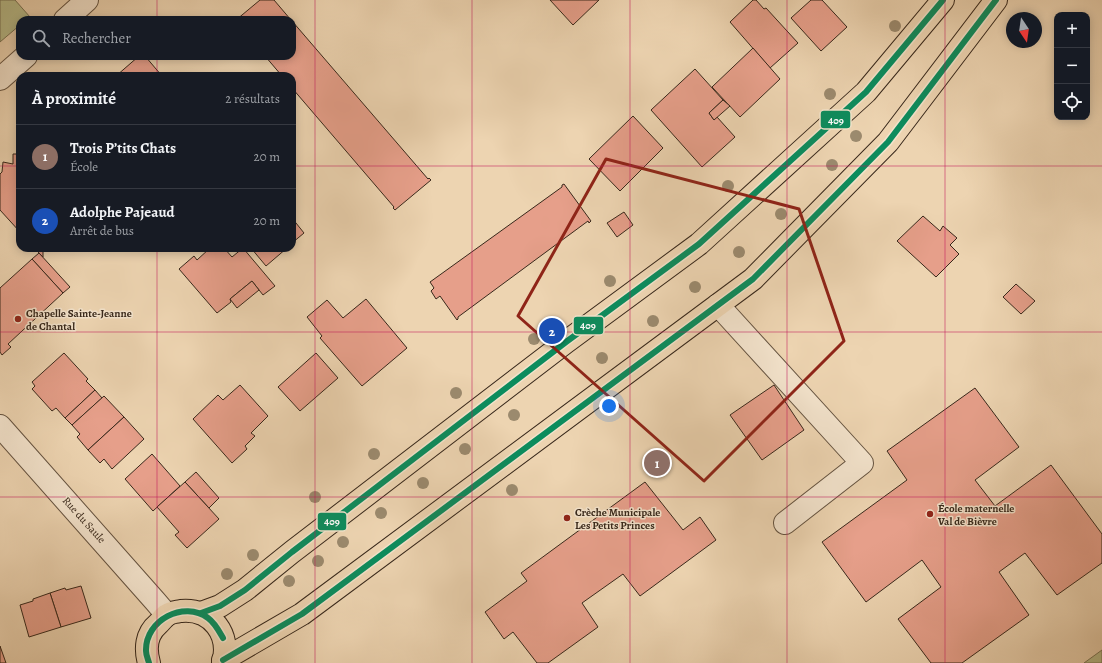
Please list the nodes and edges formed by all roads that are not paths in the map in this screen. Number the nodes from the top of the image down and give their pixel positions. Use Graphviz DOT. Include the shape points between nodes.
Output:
graph roads {
  1 [pos="87,0"];
  2 [pos="943,0"];
  3 [pos="996,0"];
  4 [pos="69,16"];
  5 [pos="21,60"];
  6 [pos="0,79"];
  7 [pos="718,305"];
  8 [pos="0,426"];
  9 [pos="785,523"];
  10 [pos="201,613"];
  11 [pos="167,615"];
  12 [pos="142,659"];
  13 [pos="223,662"];
  1 -- 4 [label="street"];
  2 -- 10 [label="main road" via="866,92 699,244 411,460 245,590 220,606"];
  3 -- 7 [label="main road" via="888,142 754,279"];
  5 -- 6 [label="street"];
  7 -- 9 [label="street" via="862,463"];
  7 -- 13 [label="main road" via="302,614"];
  8 -- 11 [label="street, Rue du Saule"];
  10 -- 11 [label="main road" via="188,610"];
  10 -- 13 [label="main road" via="221,631 226,647"];
  11 -- 12 [label="main road" via="154,627"];
}
